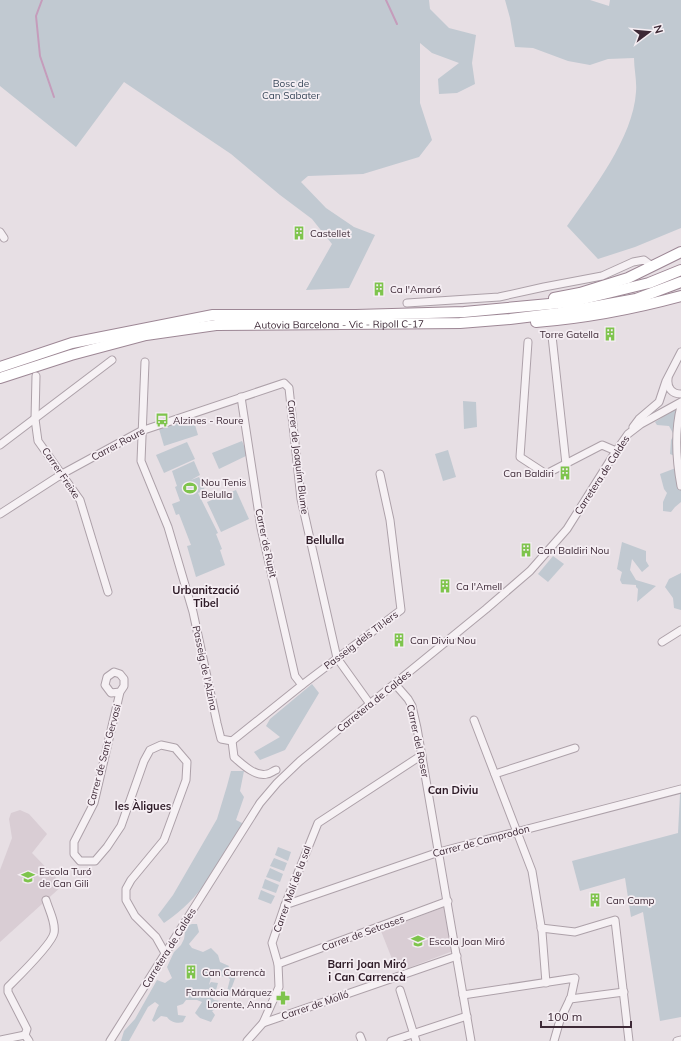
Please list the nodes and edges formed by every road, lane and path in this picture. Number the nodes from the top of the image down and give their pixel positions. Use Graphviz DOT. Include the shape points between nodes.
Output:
graph roads {
  1 [pos="681,252"];
  2 [pos="652,266"];
  3 [pos="681,270"];
  4 [pos="681,282"];
  5 [pos="681,296"];
  6 [pos="407,303"];
  7 [pos="464,312"];
  8 [pos="460,323"];
  9 [pos="552,336"];
  10 [pos="528,342"];
  11 [pos="681,352"];
  12 [pos="112,360"];
  13 [pos="145,362"];
  14 [pos="0,367"];
  15 [pos="669,375"];
  16 [pos="36,376"];
  17 [pos="0,378"];
  18 [pos="289,388"];
  19 [pos="681,394"];
  20 [pos="241,397"];
  21 [pos="659,402"];
  22 [pos="681,402"];
  23 [pos="681,406"];
  24 [pos="667,410"];
  25 [pos="35,419"];
  26 [pos="141,431"];
  27 [pos="628,434"];
  28 [pos="0,445"];
  29 [pos="616,451"];
  30 [pos="566,464"];
  31 [pos="62,474"];
  32 [pos="380,474"];
  33 [pos="681,486"];
  34 [pos="0,514"];
  35 [pos="108,592"];
  36 [pos="681,630"];
  37 [pos="662,642"];
  38 [pos="337,658"];
  39 [pos="395,684"];
  40 [pos="302,685"];
  41 [pos="120,692"];
  42 [pos="370,704"];
  43 [pos="474,720"];
  44 [pos="232,741"];
  45 [pos="575,748"];
  46 [pos="422,755"];
  47 [pos="276,770"];
  48 [pos="495,774"];
  49 [pos="681,789"];
  50 [pos="517,832"];
  51 [pos="439,852"];
  52 [pos="46,900"];
  53 [pos="448,901"];
  54 [pos="285,906"];
  55 [pos="541,928"];
  56 [pos="165,953"];
  57 [pos="457,956"];
  58 [pos="278,964"];
  59 [pos="546,983"];
  60 [pos="8,990"];
  61 [pos="400,990"];
  62 [pos="624,992"];
  63 [pos="0,995"];
  64 [pos="464,996"];
  65 [pos="570,999"];
  66 [pos="467,1016"];
  67 [pos="263,1023"];
  68 [pos="414,1034"];
  69 [pos="27,1038"];
  70 [pos="0,1040"];
  71 [pos="681,1040"];
  72 [pos="110,1041"];
  73 [pos="247,1041"];
  74 [pos="391,1041"];
  75 [pos="416,1041"];
  76 [pos="471,1041"];
  77 [pos="554,1041"];
  78 [pos="629,1041"];
  79 [pos="678,1041"];
  1 -- 2 [label="highway"];
  2 -- 6 [label="street" via="644,260 633,262 602,276 499,297"];
  2 -- 7 [label="highway" via="628,278 580,293"];
  3 -- 7 [label="highway, Autovia Barcelona - Vic - Ripoll C-17" via="649,283 571,302"];
  4 -- 8 [label="highway, Autovia Barcelona - Vic - Ripoll C-17" via="636,299 559,313"];
  5 -- 8 [label="highway" via="633,309 552,321 498,325"];
  7 -- 14 [label="highway, Autovia Barcelona - Vic - Ripoll C-17" via="212,315 72,343"];
  8 -- 17 [label="highway, Autovia Barcelona - Vic - Ripoll C-17" via="216,325 146,335 71,355"];
  9 -- 30 [label="street"];
  10 -- 30 [label="street" via="520,457 546,474"];
  11 -- 15 [label="street"];
  12 -- 25 [label="street"];
  13 -- 26 [label="street, Passeig de l'Alzina"];
  15 -- 19 [label="street" via="670,390"];
  15 -- 21 [label="street"];
  16 -- 25 [label="street, Carrer Freixe"];
  18 -- 20 [label="street, Carrer Roure" via="284,383"];
  18 -- 38 [label="street, Carrer de Joaquím Blume" via="301,499"];
  20 -- 26 [label="street, Carrer Roure"];
  20 -- 40 [label="street, Carrer de Rupit" via="261,528 295,676"];
  21 -- 24 [label="street" via="662,409"];
  21 -- 27 [label="street" via="639,419"];
  22 -- 24 [label="street, Carretera de Caldes"];
  23 -- 33 [label="street" via="677,422 676,459"];
  24 -- 27 [label="street, Carretera de Caldes" via="640,424"];
  25 -- 28 [label="street"];
  25 -- 31 [label="street, Carrer Freixe" via="38,441"];
  26 -- 31 [label="street, Carrer Roure"];
  26 -- 44 [label="street, Passeig de l'Alzina" via="141,461 168,526 193,612 221,739"];
  27 -- 29 [label="street, Carretera de Caldes"];
  29 -- 30 [label="street" via="602,445"];
  29 -- 39 [label="street, Carretera de Caldes" via="567,529 530,571"];
  31 -- 34 [label="street, Carrer Roure"];
  31 -- 35 [label="street, Carrer Freixe" via="80,500"];
  32 -- 38 [label="street, Passeig dels Til·lers" via="390,520 401,610"];
  36 -- 37 [label="street"];
  38 -- 40 [label="street, Passeig dels Til·lers"];
  38 -- 42 [label="street, Carrer de Joaquím Blume"];
  39 -- 42 [label="street, Carretera de Caldes"];
  39 -- 46 [label="street, Carrer del Roser" via="412,706"];
  40 -- 44 [label="street, Passeig dels Til·lers"];
  41 -- 56 [label="street, Carrer de Sant Gervasi" via="94,803 74,842 74,854 80,861 95,861 121,826 150,750 161,745 175,748 187,762 186,780 164,840 126,889 126,900 136,916 156,937"];
  42 -- 56 [label="street, Carretera de Caldes" via="300,761 260,803"];
  43 -- 48 [label="street"];
  44 -- 47 [label="street" via="234,757 247,768 266,775"];
  45 -- 48 [label="street"];
  46 -- 51 [label="street, Carrer del Roser"];
  46 -- 54 [label="street, Carrer Molí de la sal" via="318,823"];
  48 -- 50 [label="street"];
  49 -- 50 [label="street, Carrer de Camprodon"];
  50 -- 51 [label="street, Carrer de Camprodon"];
  50 -- 55 [label="street" via="532,871"];
  51 -- 53 [label="street, Carrer del Roser"];
  51 -- 54 [label="street, Carrer de Camprodon"];
  52 -- 60 [label="street" via="54,926 54,935"];
  53 -- 57 [label="street, Carrer del Roser"];
  53 -- 58 [label="street, Carrer de Setcases"];
  54 -- 58 [label="street, Carrer Molí de la sal" via="272,943"];
  55 -- 59 [label="street"];
  55 -- 62 [label="street" via="575,932 615,920"];
  56 -- 72 [label="street, Carretera de Caldes"];
  57 -- 64 [label="street, Carrer del Roser"];
  57 -- 67 [label="street, Carrer de Molló"];
  58 -- 67 [label="street, Carrer Molí de la sal" via="279,986"];
  59 -- 64 [label="street"];
  59 -- 65 [label="street" via="576,978"];
  60 -- 63 [label="street"];
  60 -- 69 [label="street" via="27,1029"];
  61 -- 68 [label="street"];
  62 -- 65 [label="street"];
  62 -- 78 [label="street"];
  64 -- 66 [label="street, Carrer del Roser"];
  65 -- 77 [label="street"];
  66 -- 68 [label="street"];
  66 -- 76 [label="street, Carrer del Roser"];
  67 -- 73 [label="street, Carrer Molí de la sal"];
  68 -- 74 [label="street"];
  68 -- 75 [label="street"];
  69 -- 70 [label="street"];
  71 -- 79 [label="street"];
}
